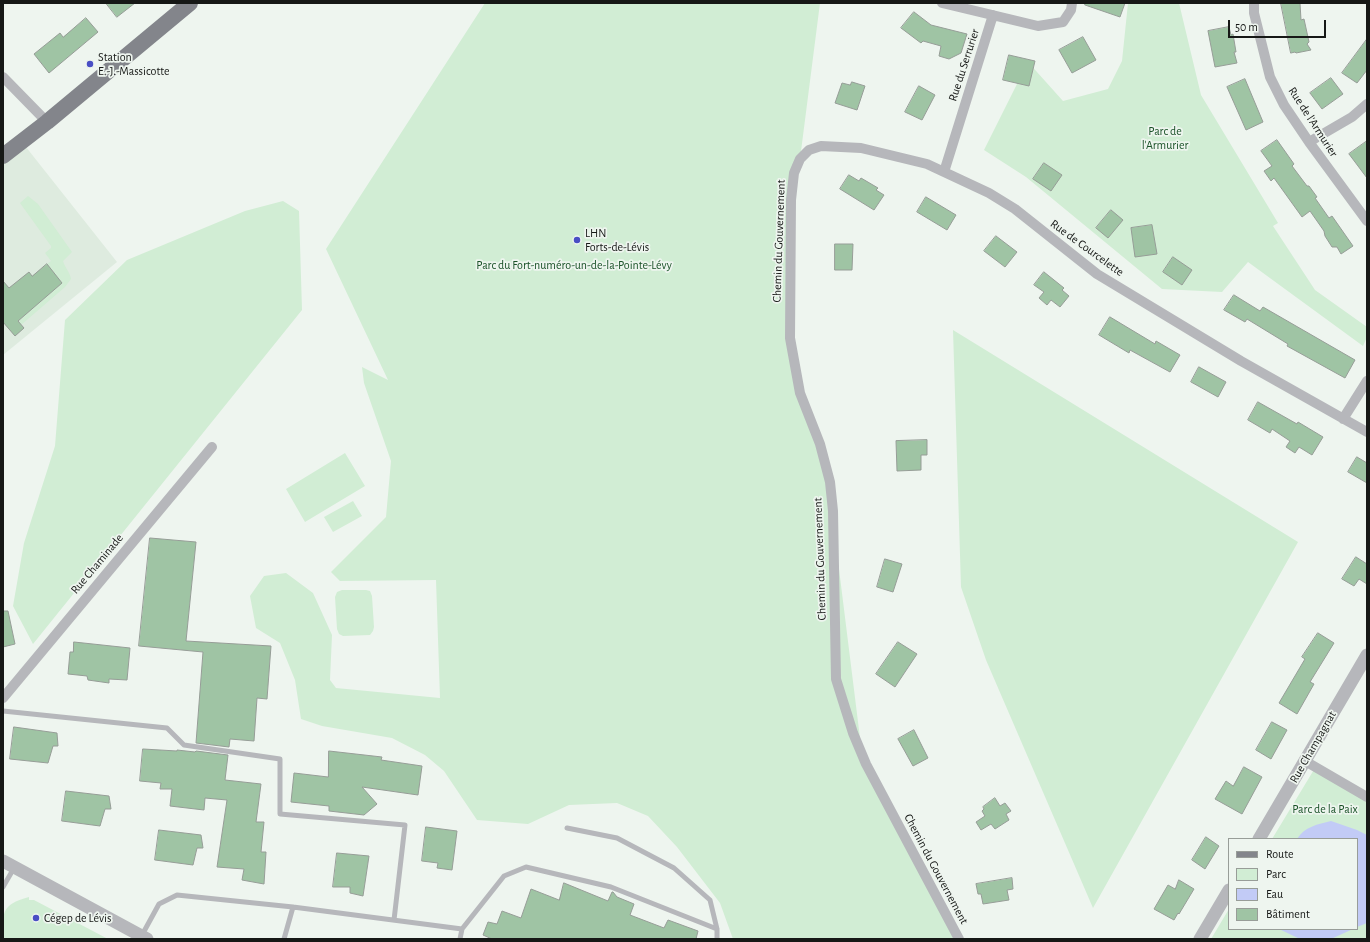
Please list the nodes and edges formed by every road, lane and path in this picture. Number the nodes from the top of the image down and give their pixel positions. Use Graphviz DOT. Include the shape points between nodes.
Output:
graph roads {
  1 [pos="190,3"];
  2 [pos="942,3"];
  3 [pos="1072,3"];
  4 [pos="1254,3"];
  5 [pos="993,15"];
  6 [pos="3,77"];
  7 [pos="1367,104"];
  8 [pos="47,122"];
  9 [pos="1309,142"];
  10 [pos="821,146"];
  11 [pos="3,156"];
  12 [pos="944,172"];
  13 [pos="1367,221"];
  14 [pos="1367,381"];
  15 [pos="1343,419"];
  16 [pos="1367,432"];
  17 [pos="212,448"];
  18 [pos="1367,655"];
  19 [pos="3,698"];
  20 [pos="3,711"];
  21 [pos="1305,761"];
  22 [pos="1367,797"];
  23 [pos="567,828"];
  24 [pos="1260,838"];
  25 [pos="8,864"];
  26 [pos="3,887"];
  27 [pos="1228,892"];
  28 [pos="293,907"];
  29 [pos="394,920"];
  30 [pos="462,929"];
  31 [pos="717,929"];
  32 [pos="144,938"];
  33 [pos="284,939"];
  34 [pos="460,939"];
  35 [pos="717,939"];
  36 [pos="958,939"];
  37 [pos="1200,939"];
  1 -- 8 [label="main road"];
  2 -- 5 [label="street, Rue du Serrurier"];
  3 -- 5 [label="street" via="1071,10 1063,22 1038,26"];
  4 -- 9 [label="street, Rue de l'Armurier" via="1254,13 1270,77 1284,105"];
  5 -- 12 [label="street, Rue du Serrurier"];
  6 -- 8 [label="street"];
  7 -- 9 [label="street"];
  8 -- 11 [label="main road"];
  9 -- 13 [label="street, Rue de l'Armurier"];
  10 -- 12 [label="street, Rue de Courcelette" via="861,148 927,164"];
  10 -- 36 [label="street, Chemin du Gouvernement" via="809,150 800,159 794,173 791,200 790,338 800,393 820,444 830,482 833,511 836,679 852,733 866,764"];
  12 -- 15 [label="street, Rue de Courcelette" via="989,193 1015,209 1097,274"];
  14 -- 15 [label="street"];
  15 -- 16 [label="street, Rue de Courcelette"];
  17 -- 19 [label="street, Rue Chaminade"];
  18 -- 21 [label="street, Rue Champagnat"];
  20 -- 29 [label="lane" via="167,728 184,745 280,759 280,814 405,825"];
  21 -- 22 [label="street"];
  21 -- 24 [label="street, Rue Champagnat"];
  23 -- 31 [label="lane" via="617,838 674,868 710,900"];
  25 -- 26 [label="lane"];
  25 -- 32 [label="street"];
  27 -- 37 [label="street"];
  28 -- 29 [label="lane"];
  28 -- 32 [label="lane" via="177,895 159,904"];
  28 -- 33 [label="lane"];
  29 -- 30 [label="lane"];
  30 -- 31 [label="lane" via="504,876 526,867 611,887"];
  30 -- 34 [label="lane"];
  31 -- 35 [label="lane"];
}
